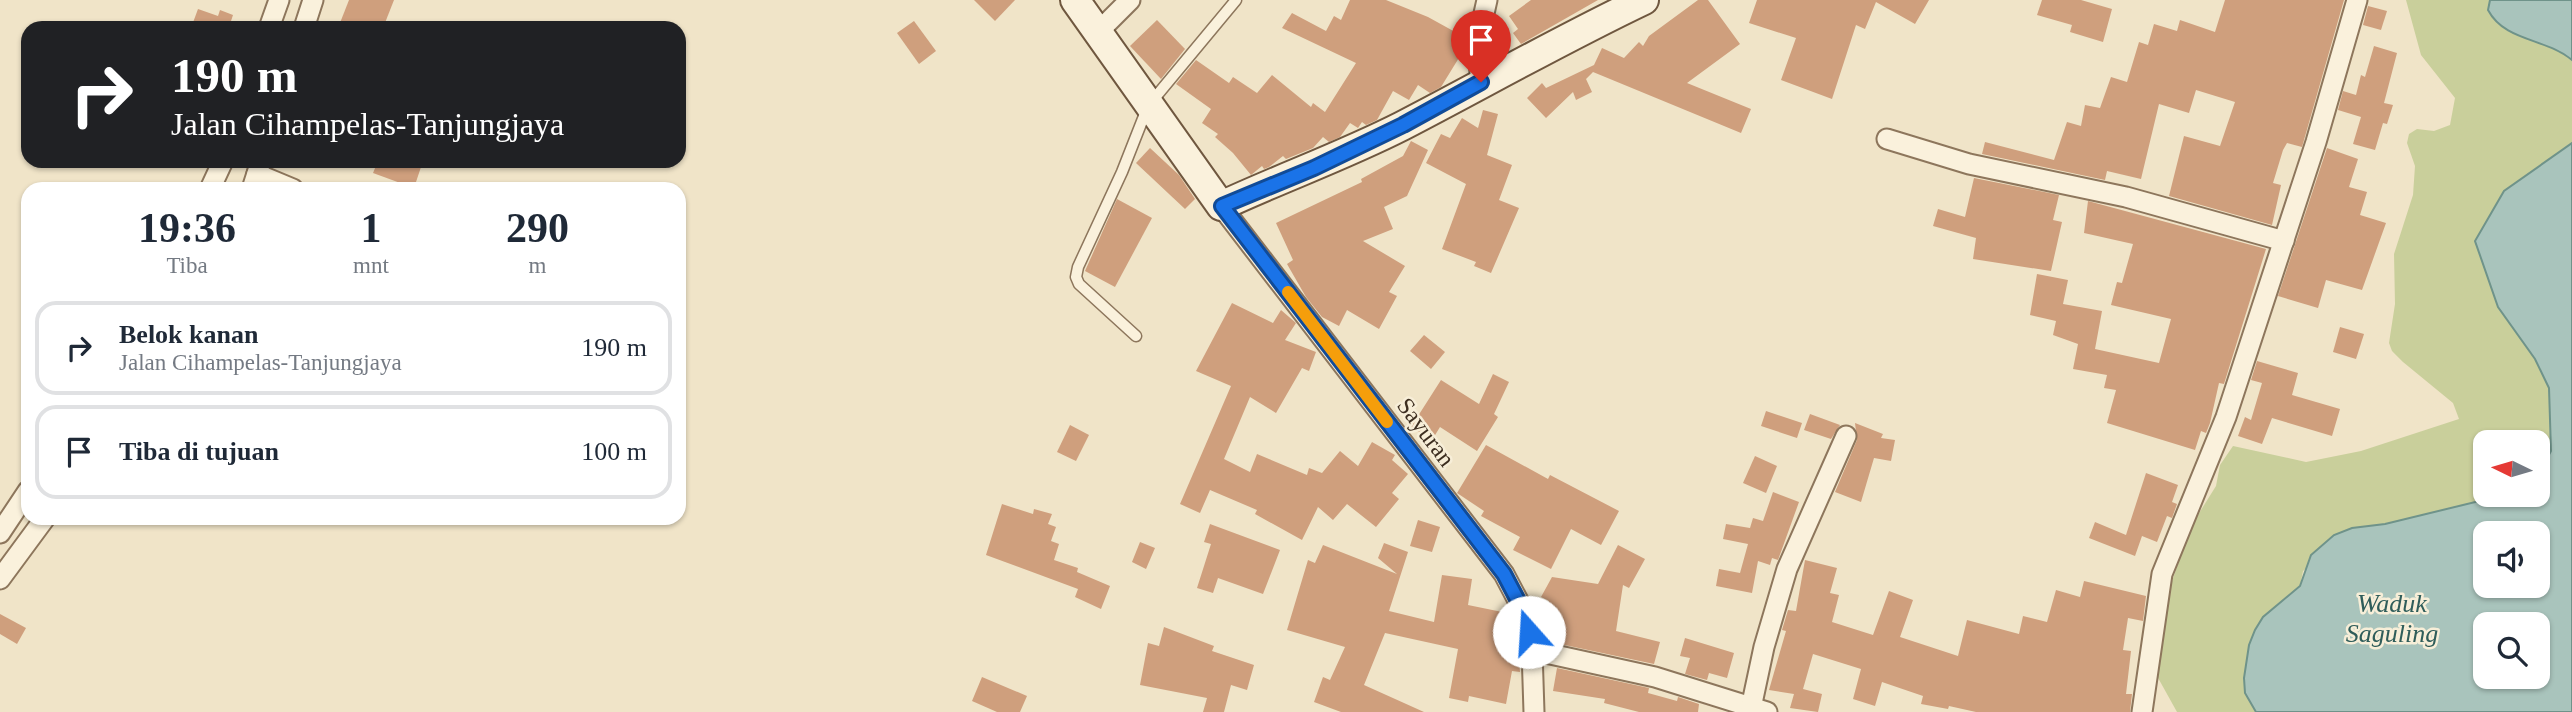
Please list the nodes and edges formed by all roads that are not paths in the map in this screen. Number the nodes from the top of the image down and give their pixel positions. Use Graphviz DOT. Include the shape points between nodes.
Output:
graph roads {
  1 [pos="279,0"];
  2 [pos="313,0"];
  3 [pos="1075,0"];
  4 [pos="1130,0"];
  5 [pos="1236,0"];
  6 [pos="1488,0"];
  7 [pos="1644,0"];
  8 [pos="2357,0"];
  9 [pos="272,21"];
  10 [pos="306,21"];
  11 [pos="1098,32"];
  12 [pos="1481,82"];
  13 [pos="1148,106"];
  14 [pos="1887,139"];
  15 [pos="256,175"];
  16 [pos="274,182"];
  17 [pos="1222,206"];
  18 [pos="2284,241"];
  19 [pos="1136,336"];
  20 [pos="1846,436"];
  21 [pos="21,502"];
  22 [pos="40,525"];
  23 [pos="0,533"];
  24 [pos="0,579"];
  25 [pos="1532,650"];
  26 [pos="1759,710"];
  27 [pos="1534,712"];
  28 [pos="2142,712"];
  1 -- 9 [label="street"];
  2 -- 10 [label="street"];
  3 -- 11 [label="main road"];
  4 -- 11 [label="street"];
  5 -- 13 [label="lane"];
  6 -- 12 [label="street" via="1477,45"];
  7 -- 12 [label="main road"];
  8 -- 18 [label="street"];
  11 -- 13 [label="main road"];
  12 -- 17 [label="main road" via="1325,163"];
  13 -- 17 [label="main road"];
  13 -- 19 [label="lane" via="1076,277"];
  14 -- 18 [label="street" via="1969,164 2126,197"];
  15 -- 16 [label="street"];
  17 -- 25 [label="street, Sayuran" via="1504,574 1525,614"];
  18 -- 28 [label="street" via="2222,429 2162,574"];
  20 -- 26 [label="street" via="1787,569 1764,647"];
  21 -- 23 [label="street"];
  22 -- 24 [label="street"];
  25 -- 26 [label="street" via="1656,677"];
  25 -- 27 [label="street, Sayuran"];
}
